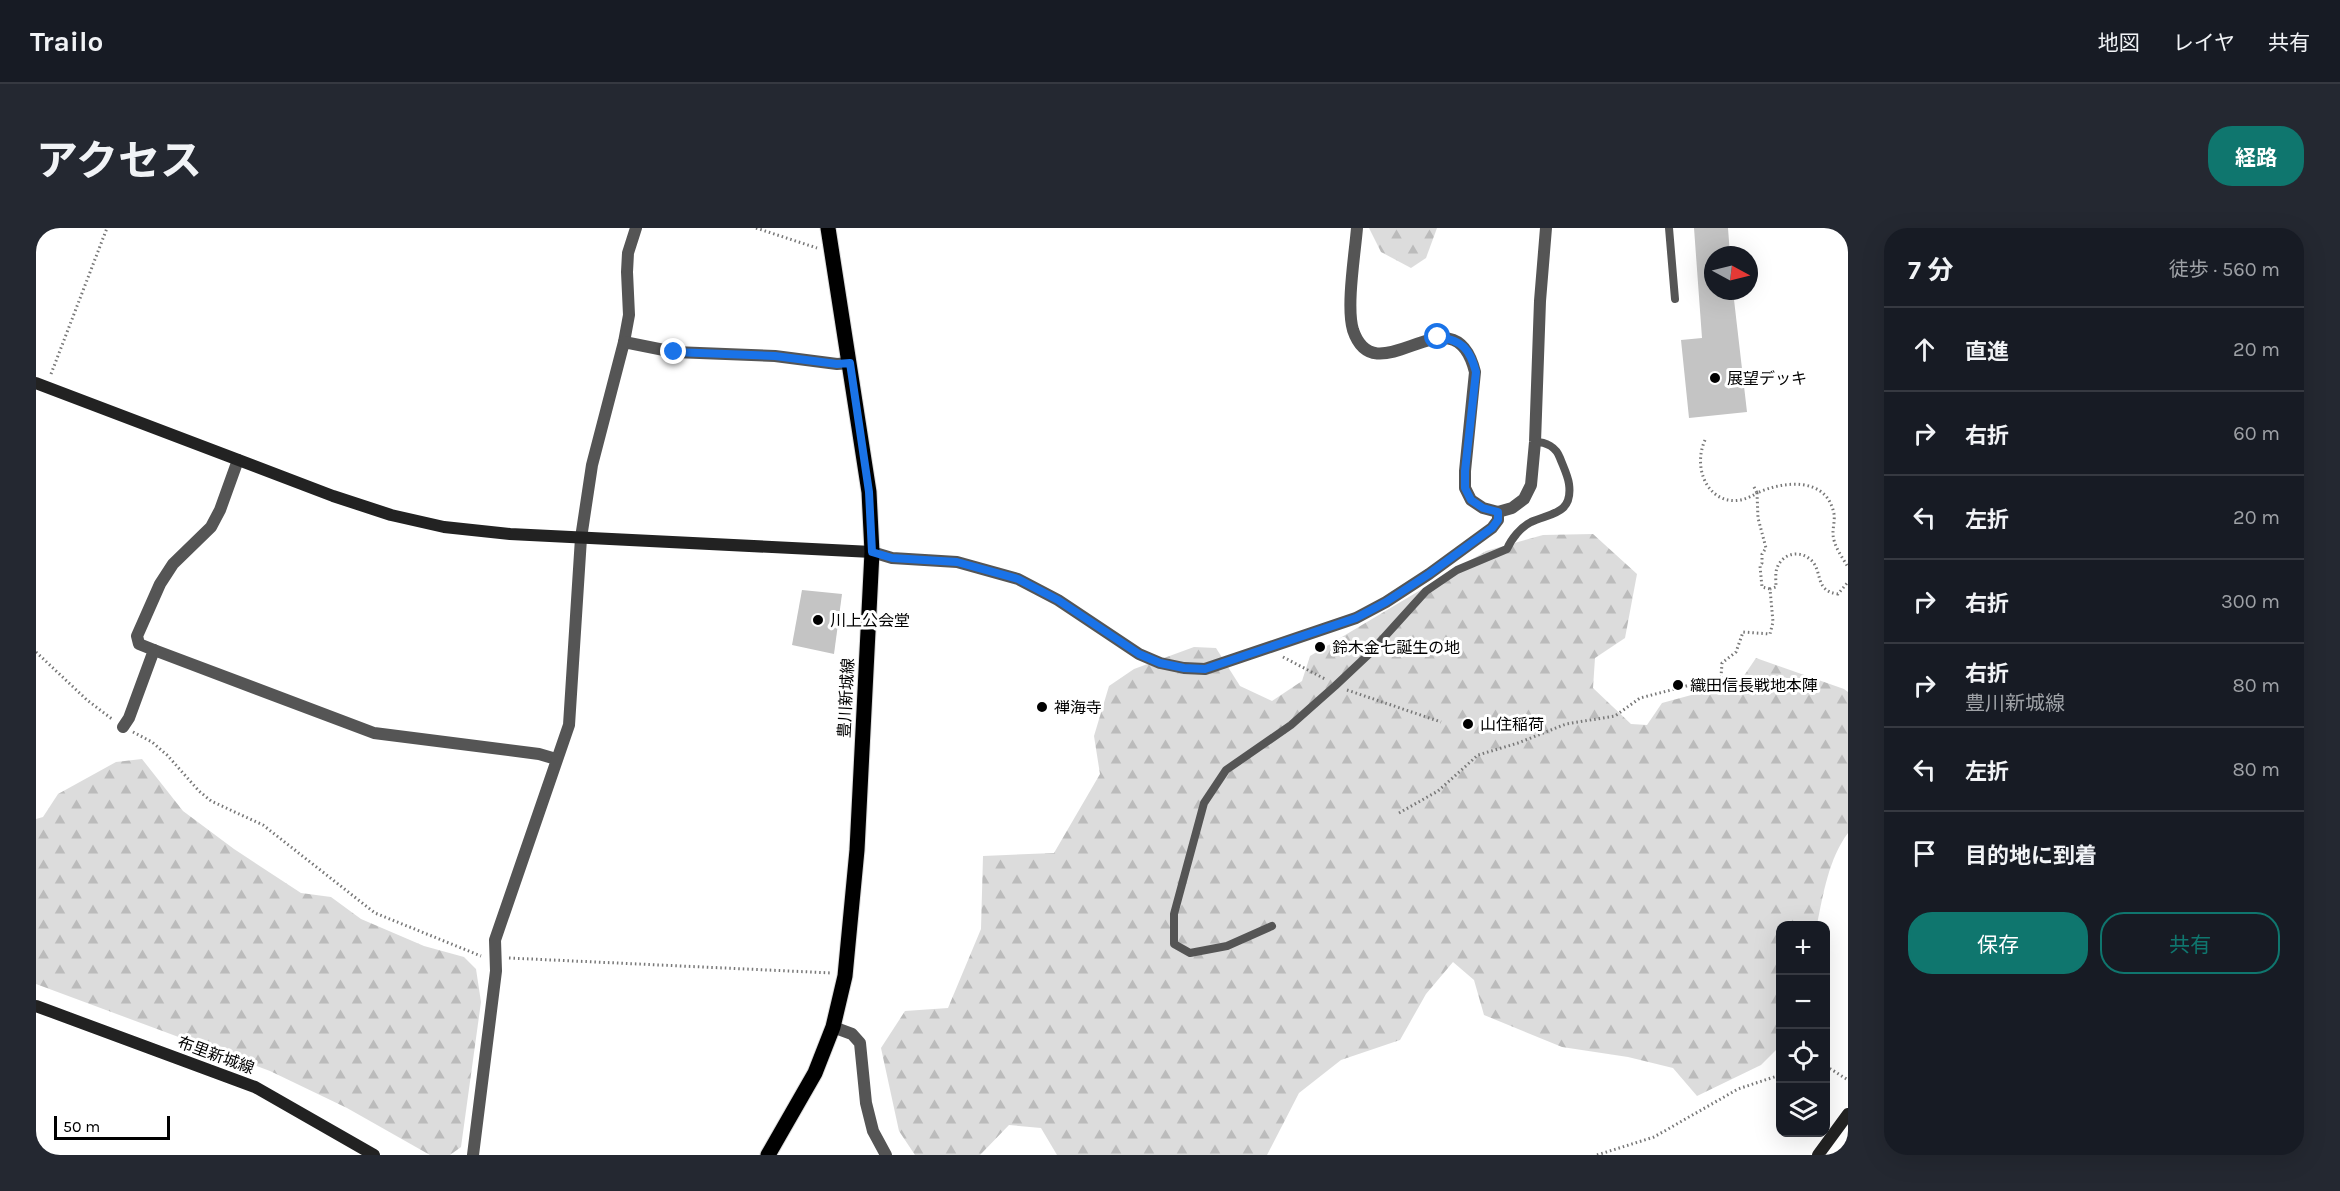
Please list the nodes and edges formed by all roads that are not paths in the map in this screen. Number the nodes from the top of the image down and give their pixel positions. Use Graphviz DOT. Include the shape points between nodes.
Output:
graph roads {
  1 [pos="636,228"];
  2 [pos="828,228"];
  3 [pos="1358,228"];
  4 [pos="1546,228"];
  5 [pos="1669,228"];
  6 [pos="1675,299"];
  7 [pos="624,342"];
  8 [pos="850,363"];
  9 [pos="41,385"];
  10 [pos="1535,442"];
  11 [pos="238,460"];
  12 [pos="1498,512"];
  13 [pos="581,538"];
  14 [pos="872,552"];
  15 [pos="154,650"];
  16 [pos="123,727"];
  17 [pos="556,759"];
  18 [pos="1272,926"];
  19 [pos="36,1006"];
  20 [pos="833,1027"];
  21 [pos="1848,1114"];
  22 [pos="374,1155"];
  23 [pos="473,1155"];
  24 [pos="768,1155"];
  25 [pos="886,1155"];
  26 [pos="1818,1155"];
  1 -- 7 [label="street" via="628,254 629,315"];
  2 -- 8 [label="main road, 豊川新城線"];
  3 -- 12 [label="street" via="1352,329 1367,350 1378,354 1390,354 1438,337 1453,338 1466,348 1476,372 1465,488 1471,500"];
  4 -- 10 [label="street"];
  5 -- 6 [label="lane"];
  7 -- 8 [label="street" via="674,352"];
  7 -- 13 [label="street" via="592,465"];
  8 -- 14 [label="main road, 豊川新城線" via="869,492"];
  9 -- 11 [label="street"];
  10 -- 12 [label="street" via="1531,485 1524,499"];
  10 -- 18 [label="lane" via="1545,442 1558,452 1569,484 1564,508 1530,523 1507,549 1457,570 1426,591 1335,686 1291,724 1226,770 1204,803 1174,914 1174,944 1190,953 1227,946"];
  11 -- 13 [label="street" via="390,515 444,527"];
  11 -- 15 [label="street" via="211,527 173,564 136,636 139,644"];
  12 -- 14 [label="street" via="1492,528 1386,602 1356,618 1205,669 1160,663 1139,654 1058,600 1018,579 957,562 892,558"];
  13 -- 14 [label="street"];
  13 -- 17 [label="street" via="568,725"];
  14 -- 20 [label="main road, 豊川新城線" via="846,976"];
  15 -- 16 [label="street"];
  15 -- 17 [label="street" via="374,733"];
  17 -- 23 [label="street" via="495,940 496,971"];
  19 -- 22 [label="street, 布里新城線" via="255,1087"];
  20 -- 24 [label="main road, 豊川新城線" via="815,1073"];
  20 -- 25 [label="street" via="852,1034 860,1043 866,1103 873,1131"];
  21 -- 26 [label="street"];
}
